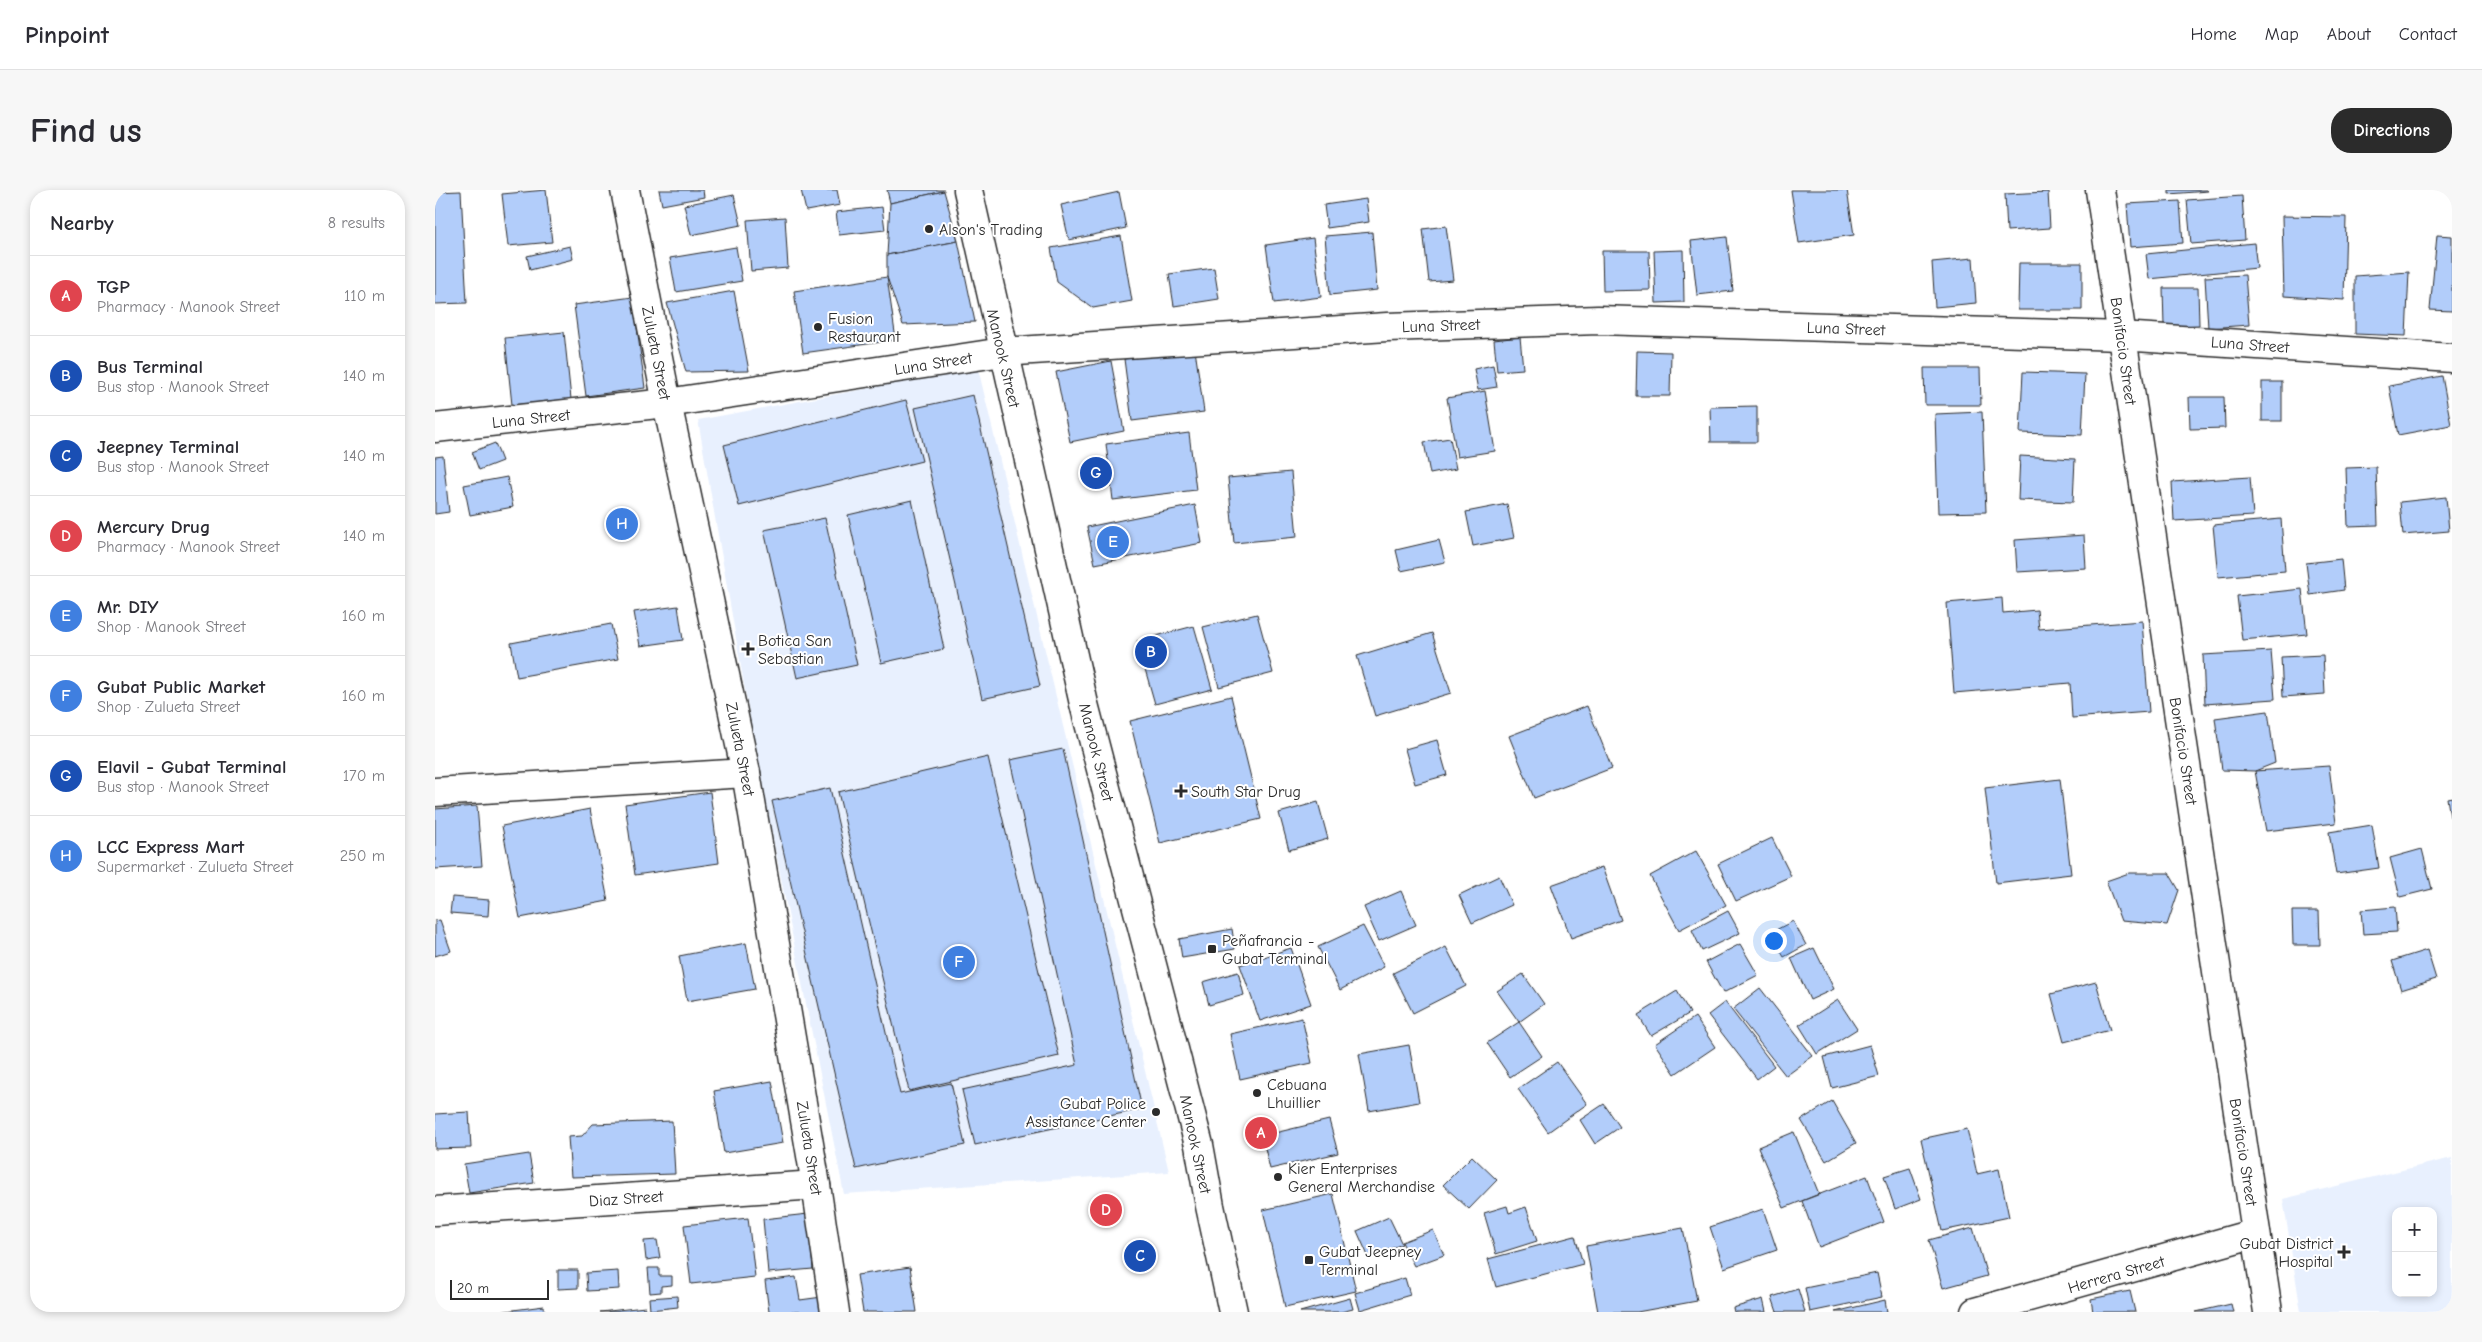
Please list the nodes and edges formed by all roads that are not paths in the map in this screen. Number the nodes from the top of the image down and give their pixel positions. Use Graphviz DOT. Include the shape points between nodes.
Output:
graph roads {
  1 [pos="625,190"];
  2 [pos="967,190"];
  3 [pos="2100,190"];
  4 [pos="2121,336"];
  5 [pos="1003,352"];
  6 [pos="2452,358"];
  7 [pos="667,403"];
  8 [pos="435,428"];
  9 [pos="747,772"];
  10 [pos="435,792"];
  11 [pos="816,1185"];
  12 [pos="435,1211"];
  13 [pos="2257,1233"];
  14 [pos="835,1312"];
  15 [pos="1233,1312"];
  16 [pos="1975,1312"];
  17 [pos="2268,1312"];
  1 -- 7 [label="street, Zulueta Street"];
  2 -- 5 [label="street, Manook Street"];
  3 -- 4 [label="street, Bonifacio Street"];
  4 -- 5 [label="street, Luna Street" via="1599,320 1387,327"];
  4 -- 6 [label="street, Luna Street"];
  4 -- 13 [label="street, Bonifacio Street"];
  5 -- 7 [label="street, Luna Street"];
  5 -- 15 [label="street, Manook Street" via="1084,704 1199,1146"];
  7 -- 8 [label="street, Luna Street"];
  7 -- 9 [label="street, Zulueta Street"];
  9 -- 10 [label="street"];
  9 -- 11 [label="street, Zulueta Street"];
  11 -- 12 [label="street, Diaz Street"];
  11 -- 14 [label="street, Zulueta Street"];
  13 -- 16 [label="street, Herrera Street"];
  13 -- 17 [label="street, Bonifacio Street"];
}
